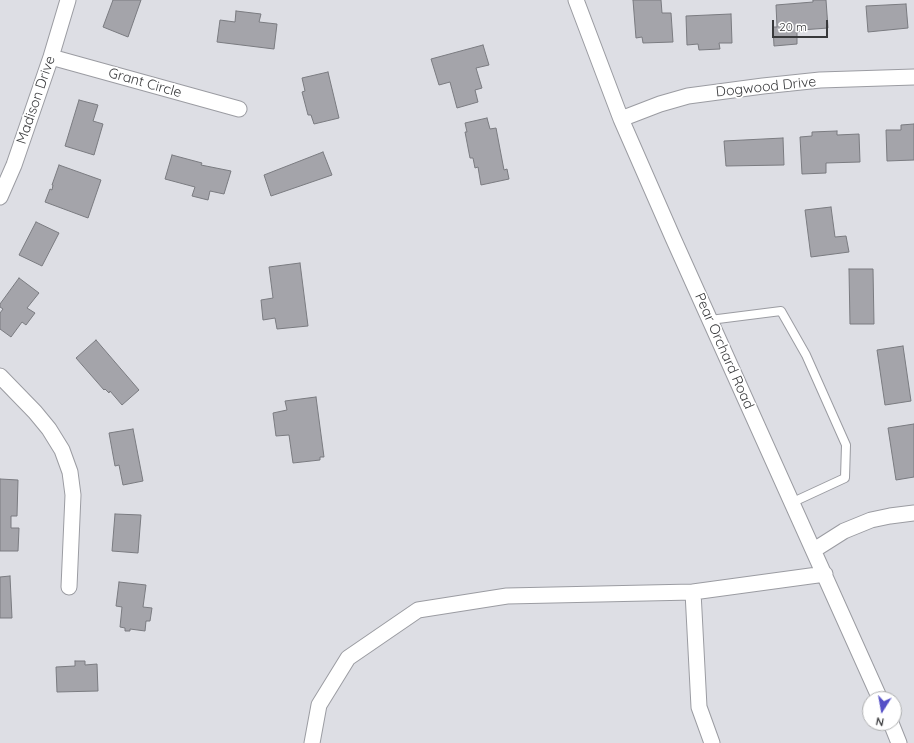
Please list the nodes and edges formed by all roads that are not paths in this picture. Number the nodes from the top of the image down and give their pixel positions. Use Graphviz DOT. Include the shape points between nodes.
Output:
graph roads {
  1 [pos="68,0"];
  2 [pos="576,0"];
  3 [pos="51,57"];
  4 [pos="914,77"];
  5 [pos="240,109"];
  6 [pos="621,118"];
  7 [pos="0,197"];
  8 [pos="710,320"];
  9 [pos="0,376"];
  10 [pos="791,503"];
  11 [pos="914,513"];
  12 [pos="814,550"];
  13 [pos="825,574"];
  14 [pos="69,587"];
  15 [pos="693,592"];
  16 [pos="876,691"];
  17 [pos="894,731"];
  18 [pos="312,743"];
  19 [pos="712,743"];
  20 [pos="899,743"];
  1 -- 3 [label="street, Madison Drive"];
  2 -- 6 [label="street, Pear Orchard Road"];
  3 -- 5 [label="street, Grant Circle"];
  3 -- 7 [label="street, Madison Drive" via="14,165"];
  4 -- 6 [label="street, Dogwood Drive" via="820,80 688,96"];
  6 -- 8 [label="street, Pear Orchard Road"];
  8 -- 10 [label="street, Pear Orchard Road"];
  8 -- 10 [label="lane" via="781,312 806,355 846,445 845,478"];
  9 -- 14 [label="street" via="49,430 62,450 70,472 73,495"];
  10 -- 12 [label="street, Pear Orchard Road"];
  11 -- 12 [label="street" via="871,520 844,531"];
  12 -- 13 [label="street, Pear Orchard Road"];
  13 -- 15 [label="street"];
  13 -- 16 [label="street, Pear Orchard Road"];
  15 -- 18 [label="street" via="507,596 418,610 348,658 318,705"];
  15 -- 19 [label="street" via="699,707"];
  17 -- 20 [label="street"];
}
